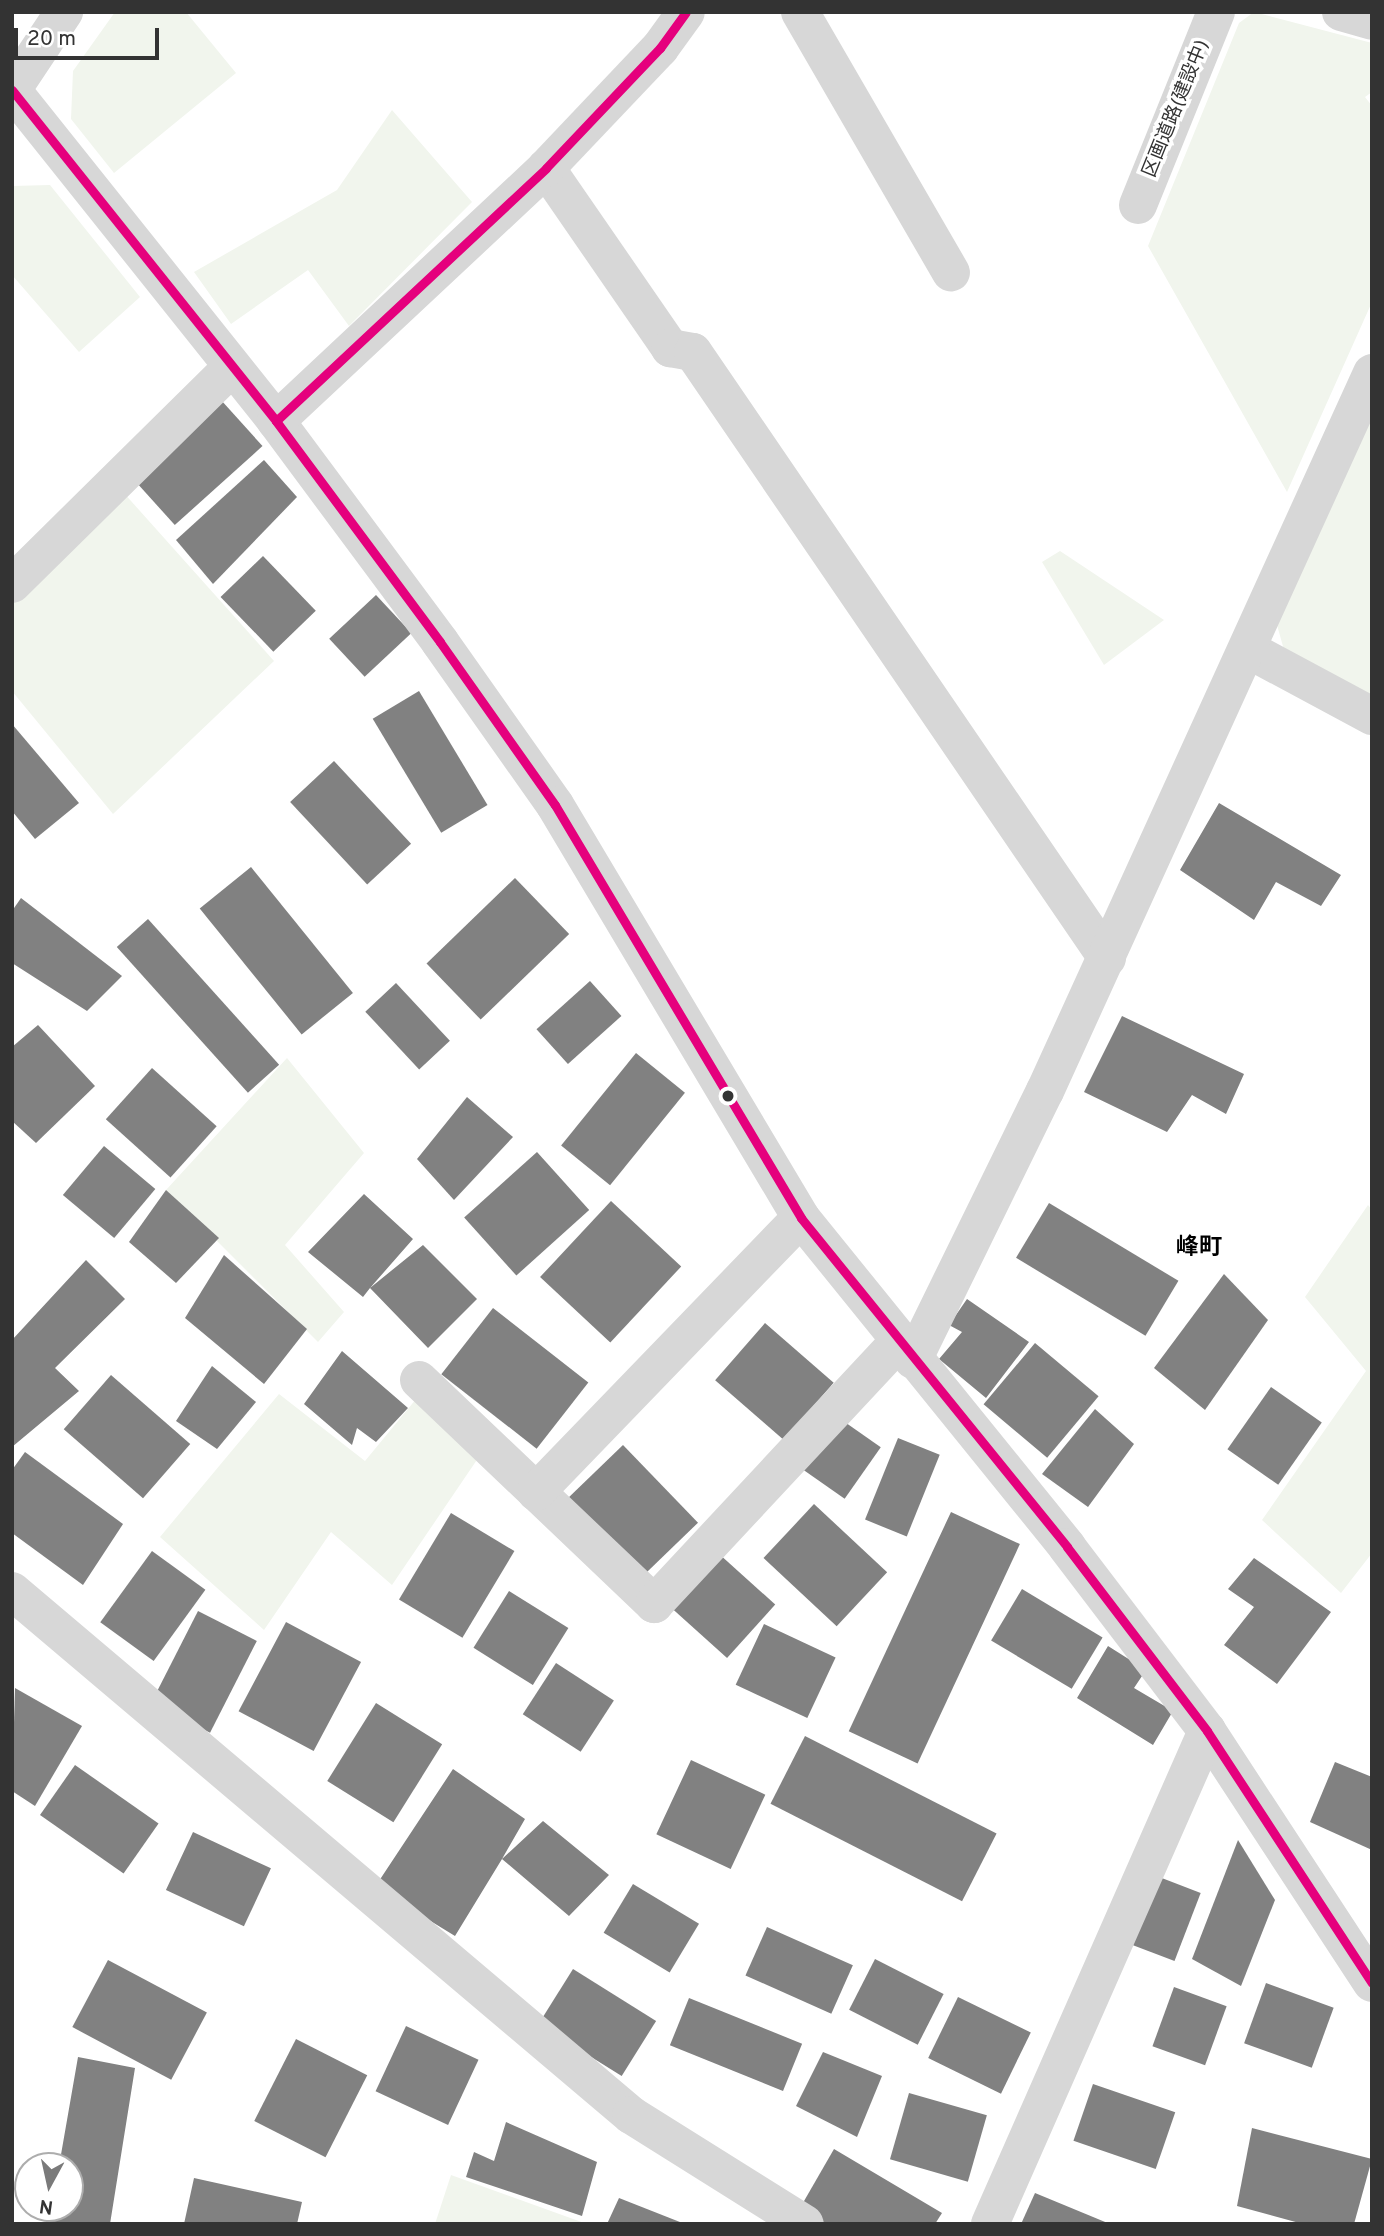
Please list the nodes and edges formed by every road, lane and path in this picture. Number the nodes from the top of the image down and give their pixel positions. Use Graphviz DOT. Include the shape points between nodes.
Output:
graph roads {
  1 [pos="64,12"];
  2 [pos="686,12"];
  3 [pos="800,12"];
  4 [pos="1216,12"];
  5 [pos="1340,12"];
  6 [pos="1372,21"];
  7 [pos="12,90"];
  8 [pos="546,168"];
  9 [pos="1138,205"];
  10 [pos="951,272"];
  11 [pos="230,369"];
  12 [pos="1372,373"];
  13 [pos="276,421"];
  14 [pos="12,584"];
  15 [pos="1249,650"];
  16 [pos="1372,716"];
  17 [pos="1107,958"];
  18 [pos="801,1217"];
  19 [pos="905,1351"];
  20 [pos="419,1380"];
  21 [pos="536,1492"];
  22 [pos="12,1591"];
  23 [pos="1207,1731"];
  24 [pos="1372,1983"];
  25 [pos="805,2224"];
  26 [pos="990,2224"];
  1 -- 7 [label="street"];
  2 -- 8 [label="street" via="660,48"];
  3 -- 10 [label="street"];
  4 -- 9 [label="street, 区画道路(建設中)"];
  5 -- 6 [label="street"];
  7 -- 11 [label="street"];
  8 -- 13 [label="street"];
  8 -- 17 [label="street" via="670,348 693,352"];
  11 -- 13 [label="street"];
  11 -- 14 [label="street"];
  12 -- 15 [label="street"];
  13 -- 18 [label="street" via="555,805"];
  15 -- 16 [label="street"];
  15 -- 17 [label="street"];
  17 -- 19 [label="street"];
  18 -- 19 [label="street"];
  18 -- 21 [label="street"];
  19 -- 21 [label="street" via="654,1604"];
  19 -- 23 [label="street" via="1067,1547"];
  20 -- 21 [label="street"];
  22 -- 25 [label="street" via="631,2115"];
  23 -- 24 [label="street"];
  23 -- 26 [label="street"];
}
